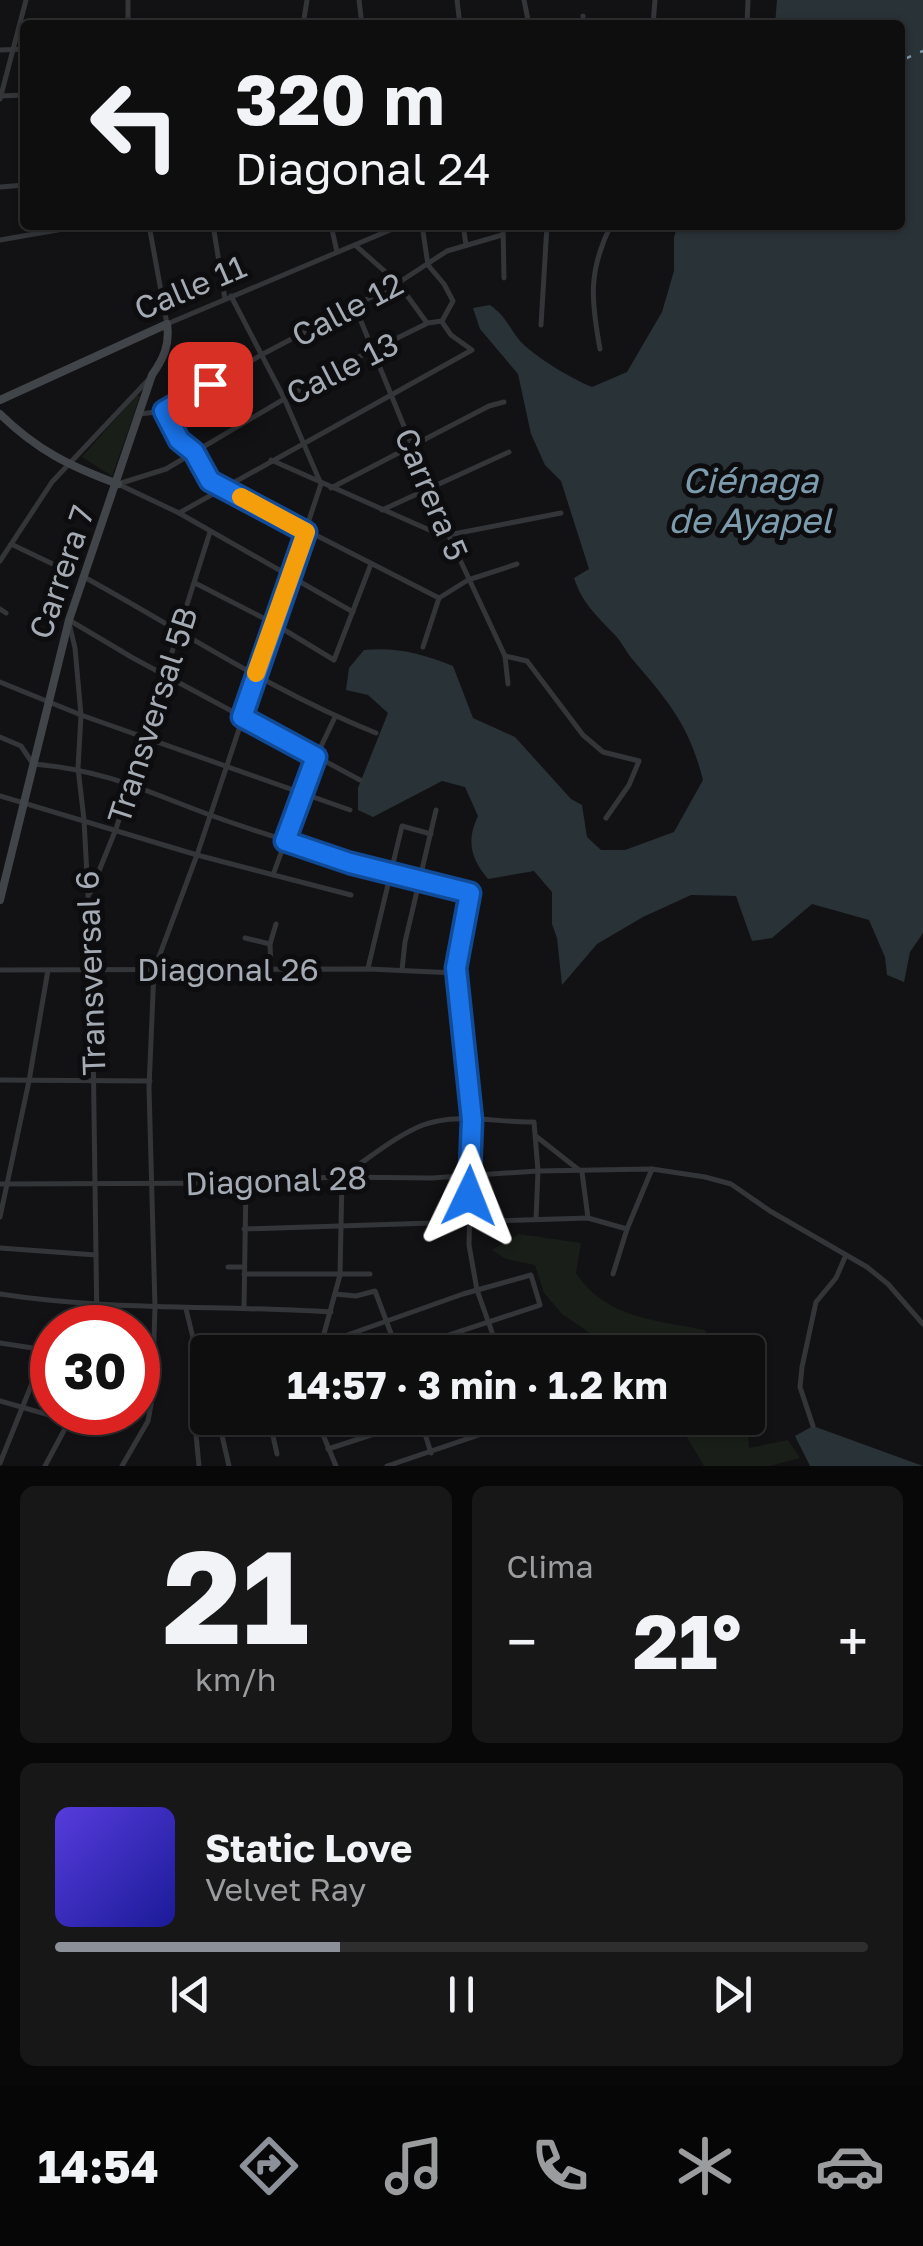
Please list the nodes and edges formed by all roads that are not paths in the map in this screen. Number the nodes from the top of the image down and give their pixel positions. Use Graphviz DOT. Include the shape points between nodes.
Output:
graph roads {
  1 [pos="582,16"];
  2 [pos="582,20"];
  3 [pos="20,23"];
  4 [pos="0,50"];
  5 [pos="14,50"];
  6 [pos="20,50"];
  7 [pos="0,97"];
  8 [pos="41,230"];
  9 [pos="150,230"];
  10 [pos="214,230"];
  11 [pos="332,230"];
  12 [pos="390,230"];
  13 [pos="423,230"];
  14 [pos="464,230"];
  15 [pos="502,230"];
  16 [pos="547,230"];
  17 [pos="609,230"];
  18 [pos="502,235"];
  19 [pos="0,240"];
  20 [pos="355,244"];
  21 [pos="466,246"];
  22 [pos="337,252"];
  23 [pos="428,265"];
  24 [pos="504,278"];
  25 [pos="398,282"];
  26 [pos="228,297"];
  27 [pos="354,304"];
  28 [pos="442,320"];
  29 [pos="166,324"];
  30 [pos="428,324"];
  31 [pos="540,325"];
  32 [pos="600,349"];
  33 [pos="372,351"];
  34 [pos="263,354"];
  35 [pos="152,375"];
  36 [pos="390,397"];
  37 [pos="284,398"];
  38 [pos="0,400"];
  39 [pos="504,402"];
  40 [pos="164,411"];
  41 [pos="0,414"];
  42 [pos="140,414"];
  43 [pos="303,444"];
  44 [pos="414,444"];
  45 [pos="194,452"];
  46 [pos="509,452"];
  47 [pos="271,460"];
  48 [pos="67,465"];
  49 [pos="118,484"];
  50 [pos="321,484"];
  51 [pos="222,487"];
  52 [pos="430,487"];
  53 [pos="330,488"];
  54 [pos="382,510"];
  55 [pos="561,512"];
  56 [pos="179,513"];
  57 [pos="210,532"];
  58 [pos="306,532"];
  59 [pos="448,534"];
  60 [pos="11,544"];
  61 [pos="0,561"];
  62 [pos="371,564"];
  63 [pos="516,564"];
  64 [pos="60,567"];
  65 [pos="82,577"];
  66 [pos="288,577"];
  67 [pos="468,580"];
  68 [pos="195,582"];
  69 [pos="440,598"];
  70 [pos="352,612"];
  71 [pos="68,620"];
  72 [pos="274,623"];
  73 [pos="177,628"];
  74 [pos="424,647"];
  75 [pos="505,656"];
  76 [pos="165,673"];
  77 [pos="254,676"];
  78 [pos="0,682"];
  79 [pos="508,684"];
  80 [pos="47,700"];
  81 [pos="80,715"];
  82 [pos="335,716"];
  83 [pos="242,717"];
  84 [pos="376,733"];
  85 [pos="144,736"];
  86 [pos="0,737"];
  87 [pos="316,757"];
  88 [pos="33,764"];
  89 [pos="78,768"];
  90 [pos="226,768"];
  91 [pos="360,780"];
  92 [pos="129,782"];
  93 [pos="302,795"];
  94 [pos="0,796"];
  95 [pos="24,802"];
  96 [pos="350,810"];
  97 [pos="436,810"];
  98 [pos="211,816"];
  99 [pos="606,818"];
  100 [pos="84,820"];
  101 [pos="116,829"];
  102 [pos="431,834"];
  103 [pos="285,841"];
  104 [pos="197,855"];
  105 [pos="391,873"];
  106 [pos="273,875"];
  107 [pos="3,878"];
  108 [pos="418,880"];
  109 [pos="88,895"];
  110 [pos="351,895"];
  111 [pos="0,900"];
  112 [pos="276,924"];
  113 [pos="246,938"];
  114 [pos="270,944"];
  115 [pos="92,969"];
  116 [pos="368,969"];
  117 [pos="0,970"];
  118 [pos="48,970"];
  119 [pos="154,970"];
  120 [pos="271,970"];
  121 [pos="402,970"];
  122 [pos="456,973"];
  123 [pos="0,1080"];
  124 [pos="29,1081"];
  125 [pos="150,1081"];
  126 [pos="94,1082"];
  127 [pos="472,1120"];
  128 [pos="536,1136"];
  129 [pos="652,1169"];
  130 [pos="538,1171"];
  131 [pos="582,1172"];
  132 [pos="469,1175"];
  133 [pos="342,1176"];
  134 [pos="95,1183"];
  135 [pos="246,1183"];
  136 [pos="2,1184"];
  137 [pos="151,1184"];
  138 [pos="0,1216"];
  139 [pos="588,1218"];
  140 [pos="536,1220"];
  141 [pos="468,1222"];
  142 [pos="342,1225"];
  143 [pos="244,1229"];
  144 [pos="627,1229"];
  145 [pos="0,1248"];
  146 [pos="96,1255"];
  147 [pos="846,1255"];
  148 [pos="228,1267"];
  149 [pos="244,1270"];
  150 [pos="340,1274"];
  151 [pos="370,1274"];
  152 [pos="613,1274"];
  153 [pos="476,1290"];
  154 [pos="0,1294"];
  155 [pos="335,1294"];
  156 [pos="94,1304"];
  157 [pos="114,1305"];
  158 [pos="155,1305"];
  159 [pos="160,1307"];
  160 [pos="244,1307"];
  161 [pos="186,1308"];
  162 [pos="331,1312"];
  163 [pos="386,1320"];
  164 [pos="487,1320"];
  165 [pos="923,1324"];
  166 [pos="192,1335"];
  167 [pos="325,1335"];
  168 [pos="346,1335"];
  169 [pos="391,1335"];
  170 [pos="445,1335"];
  171 [pos="494,1335"];
  172 [pos="0,1344"];
  173 [pos="30,1348"];
  174 [pos="30,1391"];
  175 [pos="0,1401"];
  176 [pos="22,1408"];
  177 [pos="30,1410"];
  178 [pos="813,1426"];
  179 [pos="62,1435"];
  180 [pos="140,1435"];
  181 [pos="196,1435"];
  182 [pos="222,1435"];
  183 [pos="273,1435"];
  184 [pos="323,1435"];
  185 [pos="370,1435"];
  186 [pos="426,1435"];
  187 [pos="478,1435"];
  188 [pos="328,1449"];
  189 [pos="431,1452"];
  190 [pos="277,1454"];
  191 [pos="0,1463"];
  192 [pos="336,1465"];
  193 [pos="45,1466"];
  194 [pos="122,1466"];
  195 [pos="198,1466"];
  196 [pos="229,1466"];
  197 [pos="325,1466"];
  198 [pos="387,1466"];
  1 -- 2 [label="street"];
  3 -- 5 [label="street"];
  4 -- 5 [label="street"];
  5 -- 6 [label="street"];
  5 -- 7 [label="street"];
  8 -- 19 [label="street"];
  9 -- 29 [label="street"];
  10 -- 26 [label="street"];
  11 -- 22 [label="street"];
  12 -- 20 [label="street, Calle 11"];
  13 -- 23 [label="street"];
  14 -- 21 [label="street"];
  15 -- 18 [label="street"];
  16 -- 31 [label="street"];
  17 -- 32 [label="street" via="593,270"];
  18 -- 21 [label="street, Calle 12"];
  18 -- 24 [label="street"];
  20 -- 22 [label="street, Calle 11"];
  20 -- 25 [label="street"];
  21 -- 23 [label="street, Calle 12"];
  22 -- 26 [label="street, Calle 11"];
  23 -- 25 [label="street, Calle 12"];
  23 -- 28 [label="street" via="453,301"];
  25 -- 27 [label="street, Calle 12"];
  25 -- 30 [label="street"];
  26 -- 29 [label="street, Calle 11"];
  26 -- 34 [label="street"];
  27 -- 33 [label="street, Carrera 5"];
  27 -- 34 [label="street, Calle 12"];
  28 -- 30 [label="street, Calle 13"];
  28 -- 36 [label="street" via="472,350"];
  29 -- 35 [label="main road, Carrera 7" via="166,351"];
  29 -- 38 [label="main road, Calle 11"];
  30 -- 33 [label="street, Calle 13"];
  33 -- 36 [label="street, Carrera 5"];
  33 -- 37 [label="street, Calle 13"];
  34 -- 37 [label="street"];
  34 -- 40 [label="street, Calle 12"];
  35 -- 42 [label="main road, Carrera 7"];
  35 -- 48 [label="street"];
  36 -- 43 [label="street"];
  36 -- 44 [label="street, Carrera 5"];
  37 -- 43 [label="street"];
  37 -- 45 [label="street, Calle 13"];
  39 -- 44 [label="street"];
  40 -- 42 [label="street, Calle 12"];
  40 -- 45 [label="street" via="179,440"];
  41 -- 48 [label="main road"];
  42 -- 49 [label="main road, Carrera 7"];
  43 -- 47 [label="street"];
  43 -- 50 [label="street"];
  44 -- 52 [label="street, Carrera 5"];
  44 -- 53 [label="street"];
  45 -- 49 [label="street, Calle 13"];
  45 -- 51 [label="street" via="210,481"];
  46 -- 52 [label="street"];
  47 -- 50 [label="street"];
  47 -- 51 [label="street"];
  48 -- 49 [label="main road"];
  48 -- 60 [label="street"];
  49 -- 56 [label="street"];
  49 -- 65 [label="main road, Carrera 7"];
  50 -- 53 [label="street"];
  50 -- 58 [label="street"];
  51 -- 56 [label="street"];
  51 -- 58 [label="street"];
  52 -- 54 [label="street"];
  52 -- 59 [label="street, Carrera 5"];
  53 -- 54 [label="street"];
  54 -- 59 [label="street"];
  55 -- 59 [label="street"];
  56 -- 57 [label="street"];
  57 -- 66 [label="street"];
  57 -- 68 [label="street, Transversal 5B"];
  58 -- 62 [label="street"];
  58 -- 66 [label="street"];
  59 -- 67 [label="street, Carrera 5"];
  60 -- 61 [label="street"];
  60 -- 64 [label="street"];
  62 -- 69 [label="street"];
  62 -- 70 [label="street"];
  63 -- 67 [label="street"];
  65 -- 71 [label="main road, Carrera 7"];
  65 -- 73 [label="street"];
  66 -- 70 [label="street"];
  66 -- 72 [label="street"];
  67 -- 69 [label="street"];
  67 -- 75 [label="street, Carrera 5"];
  68 -- 72 [label="street"];
  68 -- 73 [label="street, Transversal 5B"];
  69 -- 74 [label="street"];
  70 -- 72 [label="street" via="334,660"];
  71 -- 76 [label="street"];
  71 -- 80 [label="main road, Carrera 7"];
  71 -- 81 [label="street, Transversal 6"];
  72 -- 77 [label="street"];
  73 -- 76 [label="street, Transversal 5B"];
  73 -- 77 [label="street"];
  75 -- 79 [label="street, Carrera 5"];
  75 -- 99 [label="street" via="527,662 602,752 639,761"];
  76 -- 83 [label="street"];
  76 -- 85 [label="street, Transversal 5B"];
  77 -- 82 [label="street"];
  77 -- 83 [label="street"];
  78 -- 80 [label="street"];
  80 -- 81 [label="street"];
  80 -- 88 [label="main road, Carrera 7"];
  81 -- 85 [label="street"];
  81 -- 89 [label="street, Transversal 6"];
  82 -- 84 [label="street"];
  82 -- 87 [label="street"];
  83 -- 87 [label="street"];
  83 -- 90 [label="street"];
  85 -- 90 [label="street"];
  85 -- 92 [label="street, Transversal 5B"];
  86 -- 88 [label="street" via="21,746"];
  87 -- 91 [label="street"];
  87 -- 93 [label="street"];
  88 -- 89 [label="street"];
  88 -- 95 [label="main road, Carrera 7"];
  89 -- 92 [label="street"];
  89 -- 100 [label="street, Transversal 6"];
  90 -- 93 [label="street"];
  90 -- 98 [label="street"];
  92 -- 98 [label="street"];
  92 -- 101 [label="street, Transversal 5B"];
  93 -- 96 [label="street"];
  93 -- 103 [label="street"];
  94 -- 95 [label="street"];
  95 -- 100 [label="street"];
  95 -- 107 [label="main road, Carrera 7"];
  97 -- 102 [label="street"];
  98 -- 103 [label="street"];
  98 -- 104 [label="street"];
  100 -- 101 [label="street"];
  100 -- 109 [label="street, Transversal 6"];
  101 -- 104 [label="street"];
  101 -- 109 [label="street, Transversal 5B"];
  102 -- 105 [label="street" via="402,826"];
  102 -- 108 [label="street"];
  103 -- 105 [label="street"];
  103 -- 106 [label="street"];
  104 -- 106 [label="street"];
  104 -- 119 [label="street"];
  105 -- 108 [label="street"];
  105 -- 116 [label="street"];
  106 -- 110 [label="street"];
  107 -- 111 [label="main road, Carrera 7"];
  108 -- 121 [label="street"];
  108 -- 122 [label="street" via="470,893"];
  109 -- 115 [label="street, Transversal 6"];
  112 -- 114 [label="street"];
  113 -- 114 [label="street"];
  114 -- 120 [label="street"];
  115 -- 118 [label="street, Diagonal 26"];
  115 -- 119 [label="street, Diagonal 26"];
  115 -- 126 [label="street, Transversal 6"];
  116 -- 120 [label="street, Diagonal 26"];
  116 -- 121 [label="street, Diagonal 26"];
  117 -- 118 [label="street, Diagonal 26"];
  118 -- 124 [label="street"];
  119 -- 120 [label="street, Diagonal 26"];
  119 -- 125 [label="street"];
  121 -- 122 [label="street, Diagonal 26"];
  122 -- 127 [label="street"];
  123 -- 124 [label="street"];
  124 -- 126 [label="street"];
  124 -- 136 [label="street"];
  125 -- 126 [label="street"];
  125 -- 137 [label="street"];
  126 -- 134 [label="street, Transversal 6"];
  127 -- 128 [label="street" via="534,1122"];
  127 -- 132 [label="street"];
  127 -- 133 [label="street" via="424,1125"];
  128 -- 130 [label="street"];
  128 -- 131 [label="street"];
  129 -- 131 [label="street, Diagonal 28"];
  129 -- 144 [label="street"];
  129 -- 147 [label="street, Diagonal 28" via="731,1184"];
  130 -- 131 [label="street, Diagonal 28"];
  130 -- 132 [label="street, Diagonal 28"];
  130 -- 140 [label="street"];
  131 -- 139 [label="street"];
  132 -- 133 [label="street, Diagonal 28"];
  132 -- 141 [label="street"];
  133 -- 135 [label="street, Diagonal 28"];
  133 -- 142 [label="street"];
  134 -- 136 [label="street, Diagonal 28"];
  134 -- 137 [label="street, Diagonal 28"];
  134 -- 146 [label="street, Transversal 6"];
  135 -- 137 [label="street, Diagonal 28"];
  135 -- 143 [label="street"];
  136 -- 138 [label="street"];
  137 -- 158 [label="street"];
  139 -- 140 [label="street"];
  139 -- 144 [label="street"];
  140 -- 141 [label="street"];
  141 -- 142 [label="street"];
  141 -- 153 [label="street"];
  142 -- 143 [label="street"];
  142 -- 150 [label="street"];
  143 -- 149 [label="street"];
  144 -- 152 [label="street"];
  145 -- 146 [label="street"];
  146 -- 156 [label="street, Transversal 6"];
  147 -- 165 [label="street, Diagonal 28" via="888,1284"];
  147 -- 178 [label="street" via="816,1302 802,1366 800,1387"];
  148 -- 149 [label="street"];
  149 -- 150 [label="street"];
  149 -- 160 [label="street"];
  150 -- 151 [label="street"];
  150 -- 155 [label="street"];
  153 -- 163 [label="street"];
  153 -- 164 [label="street"];
  153 -- 164 [label="street" via="530,1275 540,1305"];
  154 -- 156 [label="street"];
  155 -- 162 [label="street"];
  155 -- 163 [label="street" via="375,1291"];
  156 -- 157 [label="street"];
  159 -- 161 [label="street"];
  160 -- 161 [label="street"];
  160 -- 162 [label="street"];
  161 -- 166 [label="street"];
  162 -- 167 [label="street"];
  163 -- 168 [label="street"];
  163 -- 169 [label="street"];
  164 -- 170 [label="street"];
  164 -- 171 [label="street"];
  172 -- 173 [label="street"];
  174 -- 176 [label="street"];
  175 -- 176 [label="street"];
  176 -- 177 [label="street"];
  176 -- 191 [label="street"];
  179 -- 193 [label="street"];
  180 -- 194 [label="street"];
  181 -- 195 [label="street"];
  182 -- 196 [label="street"];
  183 -- 190 [label="street"];
  184 -- 188 [label="street"];
  185 -- 188 [label="street"];
  186 -- 189 [label="street"];
  187 -- 189 [label="street"];
  188 -- 192 [label="street"];
  189 -- 198 [label="street"];
  192 -- 197 [label="street"];
}
